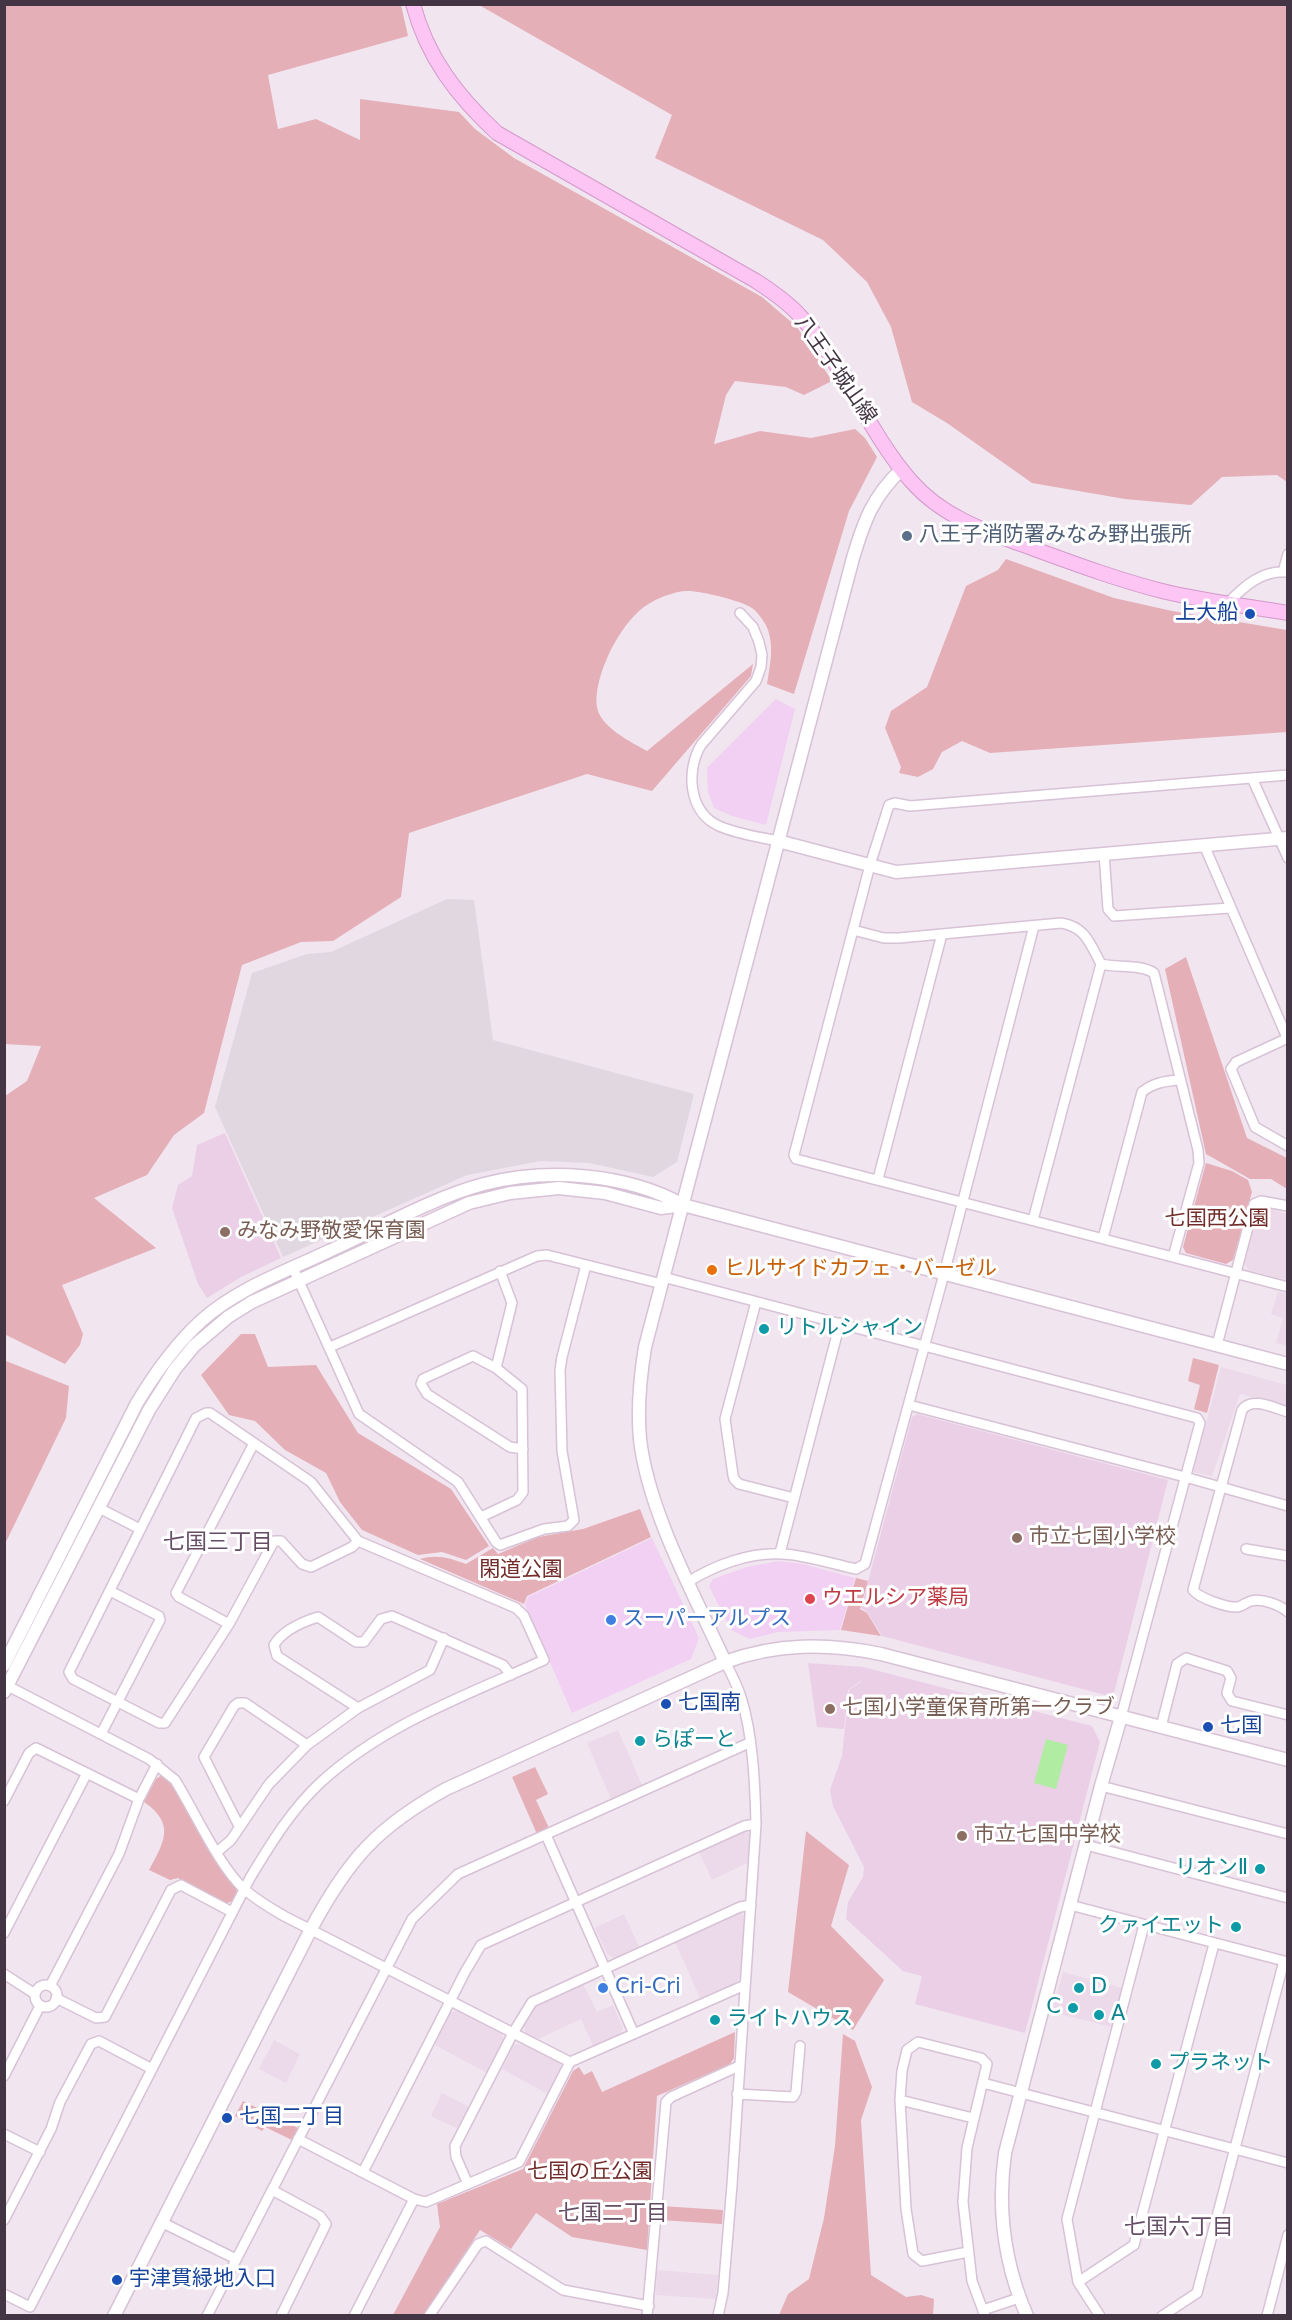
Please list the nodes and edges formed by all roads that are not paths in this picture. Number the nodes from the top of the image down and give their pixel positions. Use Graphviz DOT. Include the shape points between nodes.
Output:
graph roads {
  1 [pos="413,4"];
  2 [pos="902,469"];
  3 [pos="1287,554"];
  4 [pos="1285,572"];
  5 [pos="1228,603"];
  6 [pos="740,613"];
  7 [pos="1287,613"];
  8 [pos="1287,775"];
  9 [pos="1252,778"];
  10 [pos="1283,838"];
  11 [pos="778,841"];
  12 [pos="1204,845"];
  13 [pos="1104,853"];
  14 [pos="1287,858"];
  15 [pos="870,865"];
  16 [pos="1230,908"];
  17 [pos="1034,926"];
  18 [pos="853,930"];
  19 [pos="942,934"];
  20 [pos="1101,964"];
  21 [pos="1287,1039"];
  22 [pos="1179,1080"];
  23 [pos="1287,1146"];
  24 [pos="878,1179"];
  25 [pos="963,1202"];
  26 [pos="684,1205"];
  27 [pos="1287,1206"];
  28 [pos="1033,1220"];
  29 [pos="1103,1239"];
  30 [pos="1173,1257"];
  31 [pos="586,1265"];
  32 [pos="500,1271"];
  33 [pos="1236,1273"];
  34 [pos="296,1274"];
  35 [pos="944,1274"];
  36 [pos="662,1281"];
  37 [pos="1287,1287"];
  38 [pos="756,1302"];
  39 [pos="840,1323"];
  40 [pos="1217,1345"];
  41 [pos="925,1346"];
  42 [pos="330,1347"];
  43 [pos="1287,1364"];
  44 [pos="496,1368"];
  45 [pos="909,1405"];
  46 [pos="1287,1412"];
  47 [pos="254,1443"];
  48 [pos="523,1449"];
  49 [pos="1185,1477"];
  50 [pos="1222,1487"];
  51 [pos="794,1498"];
  52 [pos="1287,1506"];
  53 [pos="99,1508"];
  54 [pos="481,1517"];
  55 [pos="140,1528"];
  56 [pos="358,1541"];
  57 [pos="1246,1549"];
  58 [pos="780,1554"];
  59 [pos="1287,1556"];
  60 [pos="688,1582"];
  61 [pos="110,1591"];
  62 [pos="1287,1612"];
  63 [pos="230,1624"];
  64 [pos="444,1638"];
  65 [pos="725,1662"];
  66 [pos="4,1665"];
  67 [pos="511,1675"];
  68 [pos="6,1687"];
  69 [pos="118,1702"];
  70 [pos="358,1708"];
  71 [pos="1287,1715"];
  72 [pos="1121,1717"];
  73 [pos="1161,1727"];
  74 [pos="101,1734"];
  75 [pos="749,1743"];
  76 [pos="307,1745"];
  77 [pos="1287,1760"];
  78 [pos="157,1764"];
  79 [pos="87,1773"];
  80 [pos="1101,1786"];
  81 [pos="139,1799"];
  82 [pos="4,1801"];
  83 [pos="756,1824"];
  84 [pos="239,1826"];
  85 [pos="1287,1834"];
  86 [pos="546,1835"];
  87 [pos="1086,1845"];
  88 [pos="217,1852"];
  89 [pos="245,1890"];
  90 [pos="1287,1898"];
  91 [pos="573,1902"];
  92 [pos="751,1905"];
  93 [pos="1070,1905"];
  94 [pos="232,1912"];
  95 [pos="1144,1925"];
  96 [pos="311,1929"];
  97 [pos="4,1933"];
  98 [pos="1214,1944"];
  99 [pos="1286,1962"];
  100 [pos="386,1966"];
  101 [pos="605,1968"];
  102 [pos="4,1974"];
  103 [pos="745,1985"];
  104 [pos="50,1986"];
  105 [pos="35,1994"];
  106 [pos="56,1998"];
  107 [pos="451,2001"];
  108 [pos="40,2006"];
  109 [pos="513,2033"];
  110 [pos="634,2034"];
  111 [pos="800,2046"];
  112 [pos="570,2062"];
  113 [pos="739,2066"];
  114 [pos="152,2069"];
  115 [pos="4,2076"];
  116 [pos="983,2083"];
  117 [pos="1021,2092"];
  118 [pos="737,2094"];
  119 [pos="900,2100"];
  120 [pos="1095,2112"];
  121 [pos="973,2118"];
  122 [pos="1164,2131"];
  123 [pos="4,2134"];
  124 [pos="298,2139"];
  125 [pos="1235,2149"];
  126 [pos="40,2152"];
  127 [pos="1287,2163"];
  128 [pos="363,2172"];
  129 [pos="468,2184"];
  130 [pos="272,2190"];
  131 [pos="414,2199"];
  132 [pos="4,2220"];
  133 [pos="161,2222"];
  134 [pos="1287,2235"];
  135 [pos="968,2252"];
  136 [pos="236,2259"];
  137 [pos="1078,2282"];
  138 [pos="4,2294"];
  139 [pos="1019,2298"];
  140 [pos="648,2311"];
  141 [pos="984,2313"];
  142 [pos="430,2315"];
  143 [pos="114,2316"];
  144 [pos="207,2316"];
  145 [pos="281,2316"];
  146 [pos="354,2316"];
  147 [pos="718,2316"];
  148 [pos="1027,2316"];
  149 [pos="1100,2316"];
  150 [pos="1162,2316"];
  151 [pos="1267,2316"];
  1 -- 2 [label="main road, 八王子城山線" via="442,71 496,133 756,281 801,317"];
  2 -- 5 [label="main road, 八王子城山線" via="934,502 985,531 1130,582"];
  2 -- 11 [label="street" via="877,497 858,541"];
  3 -- 4 [label="street"];
  4 -- 5 [label="street" via="1262,576 1244,586"];
  5 -- 7 [label="main road, 八王子城山線"];
  6 -- 11 [label="street" via="753,627 759,642 761,668 756,681 694,756 693,792 705,816 719,826"];
  8 -- 9 [label="street"];
  9 -- 10 [label="street"];
  9 -- 15 [label="street" via="910,806 892,803 886,808"];
  10 -- 12 [label="street"];
  10 -- 14 [label="street"];
  11 -- 15 [label="street"];
  11 -- 26 [label="street"];
  12 -- 13 [label="street"];
  12 -- 16 [label="street"];
  13 -- 15 [label="street" via="905,872"];
  13 -- 16 [label="street" via="1108,909 1114,916"];
  15 -- 18 [label="street"];
  16 -- 21 [label="street"];
  17 -- 19 [label="street"];
  17 -- 20 [label="street" via="1074,925"];
  17 -- 25 [label="street"];
  18 -- 19 [label="street" via="884,938"];
  18 -- 24 [label="street" via="794,1155 796,1159"];
  19 -- 24 [label="street"];
  20 -- 22 [label="street" via="1146,968 1154,973"];
  20 -- 28 [label="street"];
  21 -- 23 [label="street" via="1236,1062 1231,1069 1255,1127"];
  22 -- 29 [label="street" via="1149,1086 1142,1092"];
  22 -- 30 [label="street" via="1199,1163"];
  24 -- 25 [label="street"];
  25 -- 28 [label="street"];
  25 -- 35 [label="street"];
  26 -- 34 [label="street" via="661,1208 605,1193 559,1188 488,1197"];
  26 -- 35 [label="street"];
  26 -- 36 [label="street"];
  27 -- 33 [label="street" via="1261,1200 1254,1204"];
  28 -- 29 [label="street"];
  29 -- 30 [label="street"];
  30 -- 33 [label="street"];
  31 -- 32 [label="street" via="547,1255 528,1258"];
  31 -- 36 [label="street"];
  31 -- 54 [label="street" via="560,1370 562,1451 573,1522 500,1545"];
  32 -- 42 [label="street"];
  32 -- 44 [label="street" via="512,1304"];
  33 -- 37 [label="street"];
  33 -- 40 [label="street"];
  34 -- 42 [label="street"];
  34 -- 53 [label="street" via="217,1326 190,1352 149,1410"];
  34 -- 66 [label="street" via="255,1284 221,1305 183,1338 154,1374"];
  35 -- 40 [label="street"];
  35 -- 41 [label="street"];
  36 -- 38 [label="street"];
  36 -- 60 [label="street" via="641,1371 640,1439 654,1500"];
  38 -- 39 [label="street"];
  38 -- 51 [label="street" via="725,1419 733,1474 740,1484"];
  39 -- 41 [label="street"];
  39 -- 51 [label="street"];
  40 -- 43 [label="street"];
  41 -- 45 [label="street"];
  41 -- 49 [label="street" via="1197,1418 1200,1423"];
  42 -- 54 [label="street" via="359,1414 454,1479"];
  44 -- 48 [label="street" via="522,1389"];
  44 -- 48 [label="street" via="479,1357 469,1356 428,1376 421,1384 427,1394 510,1447"];
  45 -- 49 [label="street"];
  45 -- 58 [label="street" via="865,1564 856,1569"];
  46 -- 50 [label="street" via="1252,1402 1245,1406"];
  47 -- 55 [label="street" via="210,1413 201,1414"];
  47 -- 56 [label="street" via="311,1482"];
  47 -- 63 [label="street" via="176,1593"];
  48 -- 54 [label="street" via="522,1495"];
  49 -- 50 [label="street"];
  49 -- 72 [label="street"];
  50 -- 52 [label="street"];
  50 -- 62 [label="street" via="1193,1590 1199,1597 1224,1604 1238,1607 1254,1600 1281,1606"];
  51 -- 58 [label="street"];
  53 -- 55 [label="street"];
  53 -- 68 [label="street"];
  55 -- 61 [label="street"];
  56 -- 63 [label="street" via="311,1567 302,1564 281,1541 274,1541"];
  56 -- 67 [label="street" via="520,1612 544,1660"];
  57 -- 59 [label="street"];
  58 -- 60 [label="street" via="735,1560"];
  60 -- 65 [label="street"];
  61 -- 69 [label="street" via="69,1672 73,1678"];
  61 -- 69 [label="street" via="160,1620"];
  63 -- 69 [label="street" via="168,1721 159,1723"];
  64 -- 67 [label="street" via="503,1665"];
  64 -- 70 [label="street" via="430,1670"];
  64 -- 70 [label="street" via="388,1616 381,1619 364,1642 356,1642 318,1617 279,1637 274,1645 277,1656"];
  65 -- 72 [label="street" via="779,1647 855,1648"];
  65 -- 75 [label="street" via="741,1697"];
  65 -- 96 [label="street" via="414,1806 358,1856 339,1879"];
  67 -- 89 [label="street" via="408,1721 344,1762 284,1825"];
  68 -- 74 [label="street"];
  69 -- 74 [label="street"];
  70 -- 76 [label="street"];
  71 -- 73 [label="street" via="1232,1701 1227,1693 1231,1678 1227,1671 1186,1658 1177,1664"];
  72 -- 73 [label="street"];
  72 -- 80 [label="street"];
  73 -- 77 [label="street"];
  74 -- 78 [label="street"];
  75 -- 83 [label="street"];
  75 -- 86 [label="street"];
  76 -- 84 [label="street" via="268,1784"];
  76 -- 84 [label="street" via="245,1703 234,1706 204,1757"];
  78 -- 81 [label="street"];
  78 -- 88 [label="street" via="176,1780"];
  79 -- 81 [label="street"];
  79 -- 82 [label="street" via="36,1748 29,1753"];
  79 -- 97 [label="street"];
  80 -- 85 [label="street"];
  80 -- 87 [label="street"];
  81 -- 104 [label="street" via="118,1854"];
  83 -- 91 [label="street"];
  83 -- 92 [label="street"];
  84 -- 88 [label="street"];
  86 -- 91 [label="street"];
  86 -- 100 [label="street" via="451,1879 407,1925"];
  87 -- 90 [label="street"];
  87 -- 93 [label="street"];
  88 -- 89 [label="street"];
  89 -- 94 [label="street"];
  89 -- 96 [label="street"];
  91 -- 101 [label="street"];
  91 -- 107 [label="street" via="481,1945"];
  92 -- 101 [label="street"];
  92 -- 103 [label="street"];
  93 -- 95 [label="street"];
  93 -- 117 [label="street"];
  94 -- 106 [label="street" via="177,1885 105,2017 96,2018"];
  94 -- 114 [label="street"];
  95 -- 98 [label="street"];
  95 -- 120 [label="street"];
  96 -- 100 [label="street"];
  96 -- 133 [label="street"];
  98 -- 99 [label="street"];
  98 -- 122 [label="street"];
  99 -- 125 [label="street"];
  100 -- 107 [label="street"];
  100 -- 124 [label="street"];
  101 -- 109 [label="street" via="532,2002"];
  101 -- 110 [label="street"];
  102 -- 105 [label="street"];
  103 -- 110 [label="street"];
  103 -- 113 [label="street"];
  104 -- 105 [label="street" via="41,1987"];
  104 -- 106 [label="street"];
  105 -- 108 [label="street"];
  106 -- 108 [label="street" via="49,2006"];
  107 -- 109 [label="street"];
  107 -- 128 [label="street"];
  108 -- 115 [label="street"];
  109 -- 112 [label="street"];
  109 -- 129 [label="street" via="456,2146 456,2157"];
  110 -- 112 [label="street"];
  111 -- 118 [label="street" via="793,2097"];
  112 -- 129 [label="street" via="519,2162"];
  113 -- 118 [label="street"];
  113 -- 140 [label="street" via="666,2102"];
  114 -- 126 [label="street" via="99,2041 93,2042 60,2102"];
  114 -- 138 [label="street" via="30,2307"];
  116 -- 117 [label="street"];
  116 -- 119 [label="street" via="987,2064 981,2058 918,2042 907,2050"];
  116 -- 121 [label="street"];
  117 -- 120 [label="street"];
  117 -- 139 [label="street" via="1005,2153 1001,2195 1006,2250"];
  118 -- 147 [label="street"];
  119 -- 121 [label="street"];
  119 -- 135 [label="street" via="906,2210 913,2254 922,2261"];
  120 -- 122 [label="street"];
  120 -- 137 [label="street" via="1067,2219"];
  121 -- 135 [label="street" via="964,2175"];
  122 -- 125 [label="street"];
  122 -- 137 [label="street" via="1134,2245"];
  123 -- 126 [label="street"];
  124 -- 128 [label="street"];
  124 -- 130 [label="street"];
  125 -- 127 [label="street"];
  125 -- 150 [label="street" via="1197,2293"];
  126 -- 132 [label="street"];
  128 -- 131 [label="street"];
  129 -- 131 [label="street" via="426,2202"];
  130 -- 136 [label="street"];
  130 -- 145 [label="street" via="320,2216 326,2224"];
  131 -- 146 [label="street"];
  133 -- 136 [label="street"];
  133 -- 143 [label="street"];
  134 -- 151 [label="street"];
  135 -- 141 [label="street" via="972,2281"];
  136 -- 144 [label="street"];
  137 -- 149 [label="street"];
  139 -- 141 [label="street"];
  139 -- 148 [label="street"];
  140 -- 142 [label="street" via="563,2290 486,2241 478,2244"];
}
